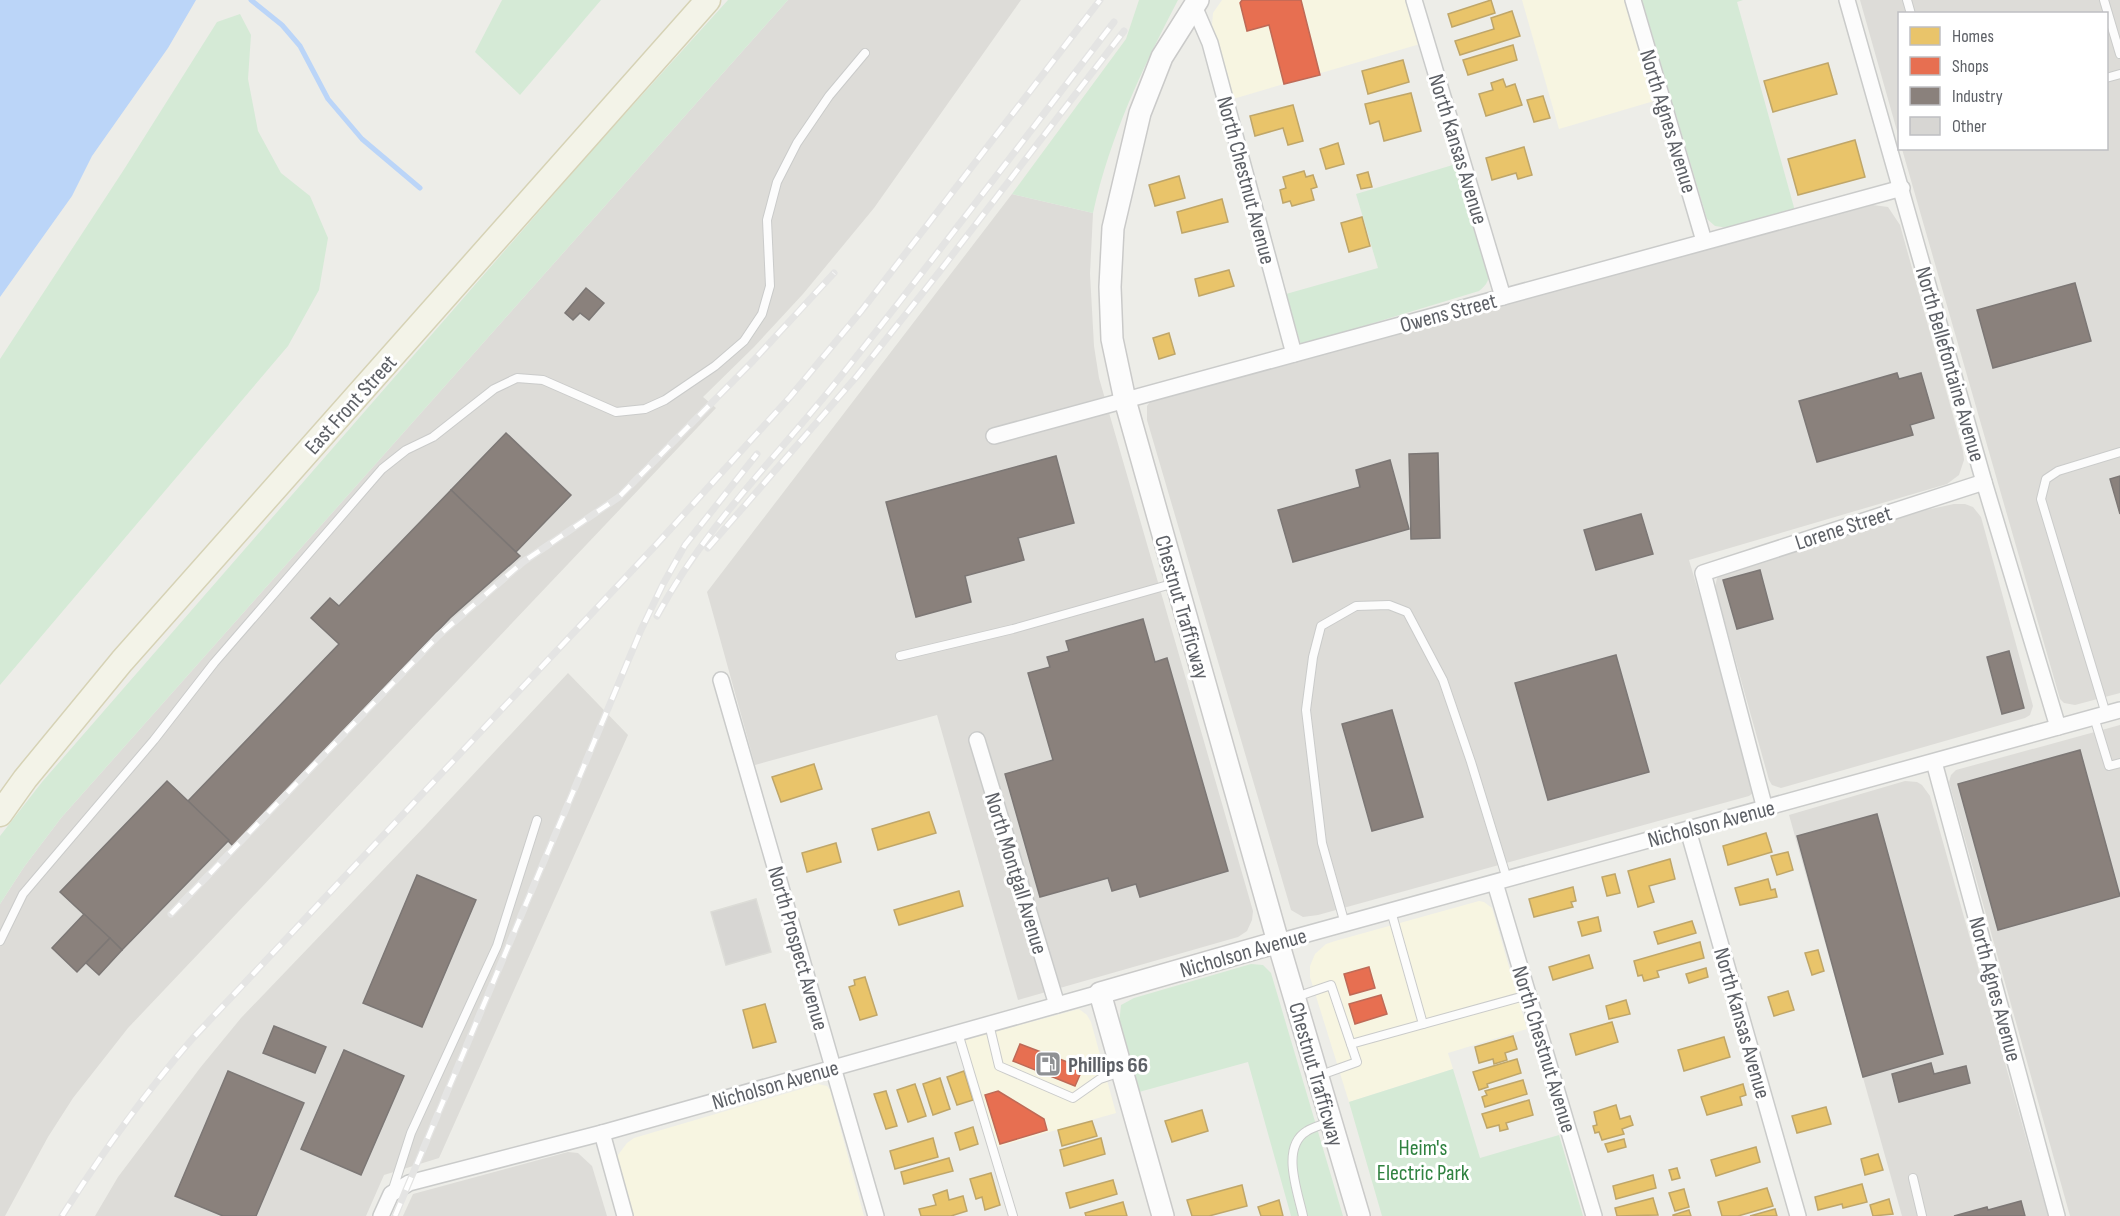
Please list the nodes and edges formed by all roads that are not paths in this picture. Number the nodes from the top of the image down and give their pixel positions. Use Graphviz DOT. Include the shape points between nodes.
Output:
graph roads {
  1 [pos="708,0"];
  2 [pos="1414,0"];
  3 [pos="1633,0"];
  4 [pos="1847,0"];
  5 [pos="1196,3"];
  6 [pos="2108,14"];
  7 [pos="865,53"];
  8 [pos="2120,54"];
  9 [pos="1902,189"];
  10 [pos="1704,241"];
  11 [pos="1503,297"];
  12 [pos="1294,354"];
  13 [pos="1125,400"];
  14 [pos="994,436"];
  15 [pos="2120,452"];
  16 [pos="1984,482"];
  17 [pos="1177,583"];
  18 [pos="900,656"];
  19 [pos="721,680"];
  20 [pos="2107,714"];
  21 [pos="2058,727"];
  22 [pos="977,740"];
  23 [pos="1934,762"];
  24 [pos="2120,763"];
  25 [pos="1765,808"];
  26 [pos="0,814"];
  27 [pos="537,820"];
  28 [pos="1688,830"];
  29 [pos="1501,881"];
  30 [pos="1391,911"];
  31 [pos="1345,924"];
  32 [pos="0,941"];
  33 [pos="1278,942"];
  34 [pos="1100,993"];
  35 [pos="1528,995"];
  36 [pos="1294,997"];
  37 [pos="1057,1005"];
  38 [pos="989,1024"];
  39 [pos="1423,1024"];
  40 [pos="958,1033"];
  41 [pos="1351,1044"];
  42 [pos="832,1067"];
  43 [pos="1122,1072"];
  44 [pos="1318,1076"];
  45 [pos="1331,1122"];
  46 [pos="602,1133"];
  47 [pos="1913,1178"];
  48 [pos="391,1194"];
  49 [pos="381,1216"];
  50 [pos="625,1216"];
  51 [pos="876,1216"];
  52 [pos="1013,1216"];
  53 [pos="1163,1216"];
  54 [pos="1303,1216"];
  55 [pos="1359,1216"];
  56 [pos="1594,1216"];
  57 [pos="1798,1216"];
  58 [pos="1922,1216"];
  59 [pos="2057,1216"];
  1 -- 26 [label="main road, East Front Street" via="122,661 24,779"];
  2 -- 11 [label="street, North Kansas Avenue"];
  3 -- 10 [label="street, North Agnes Avenue"];
  4 -- 9 [label="street, North Bellefontaine Avenue"];
  5 -- 12 [label="street, North Chestnut Avenue"];
  5 -- 13 [label="street, Chestnut Trafficway" via="1162,57 1140,113 1113,228 1112,339"];
  6 -- 8 [label="lane"];
  7 -- 32 [label="lane" via="829,96 797,143 777,182 767,220 770,286 762,314 744,341 715,366 645,409 616,412 543,380 508,381 382,469 214,663 23,894"];
  9 -- 10 [label="street, Owens Street"];
  9 -- 16 [label="street, North Bellefontaine Avenue"];
  10 -- 11 [label="street, Owens Street"];
  11 -- 12 [label="street, Owens Street"];
  12 -- 13 [label="street, Owens Street"];
  13 -- 14 [label="street, Owens Street"];
  13 -- 17 [label="street, Chestnut Trafficway"];
  15 -- 20 [label="lane" via="2058,471 2046,479 2041,499"];
  16 -- 21 [label="street, North Bellefontaine Avenue"];
  16 -- 25 [label="street, Lorene Street" via="1703,573"];
  17 -- 18 [label="lane"];
  17 -- 33 [label="street, Chestnut Trafficway"];
  19 -- 42 [label="street, North Prospect Avenue"];
  20 -- 21 [label="street, Nicholson Avenue"];
  20 -- 24 [label="lane" via="2109,766"];
  21 -- 23 [label="street, Nicholson Avenue"];
  22 -- 37 [label="street, North Montgall Avenue"];
  23 -- 25 [label="street, Nicholson Avenue"];
  23 -- 59 [label="street, North Agnes Avenue"];
  25 -- 28 [label="street, Nicholson Avenue"];
  27 -- 48 [label="lane" via="497,946 411,1132"];
  28 -- 29 [label="street, Nicholson Avenue"];
  28 -- 57 [label="street, North Kansas Avenue"];
  29 -- 30 [label="street, Nicholson Avenue"];
  29 -- 31 [label="lane" via="1471,762 1443,680 1407,612 1389,605 1356,606 1321,626 1306,710 1322,843"];
  29 -- 35 [label="street, North Chestnut Avenue"];
  30 -- 31 [label="street, Nicholson Avenue"];
  30 -- 39 [label="lane"];
  31 -- 33 [label="street, Nicholson Avenue"];
  33 -- 34 [label="street, Nicholson Avenue"];
  33 -- 36 [label="street, Chestnut Trafficway"];
  34 -- 37 [label="street, Nicholson Avenue"];
  34 -- 43 [label="street"];
  35 -- 39 [label="lane"];
  35 -- 56 [label="street, North Chestnut Avenue"];
  36 -- 41 [label="lane" via="1331,985"];
  36 -- 44 [label="street, Chestnut Trafficway"];
  37 -- 38 [label="street, Nicholson Avenue"];
  38 -- 40 [label="street, Nicholson Avenue"];
  38 -- 43 [label="lane" via="999,1066 1073,1098 1100,1079"];
  39 -- 41 [label="lane"];
  40 -- 42 [label="street, Nicholson Avenue"];
  40 -- 52 [label="lane"];
  41 -- 44 [label="lane" via="1356,1062"];
  42 -- 46 [label="street, Nicholson Avenue"];
  42 -- 51 [label="street, North Prospect Avenue"];
  43 -- 53 [label="street"];
  44 -- 45 [label="street, Chestnut Trafficway"];
  45 -- 54 [label="lane" via="1306,1131 1296,1141 1292,1161"];
  45 -- 55 [label="street, Chestnut Trafficway"];
  46 -- 48 [label="street, Nicholson Avenue" via="409,1183"];
  46 -- 50 [label="street"];
  47 -- 58 [label="lane"];
  48 -- 49 [label="street"];
}
